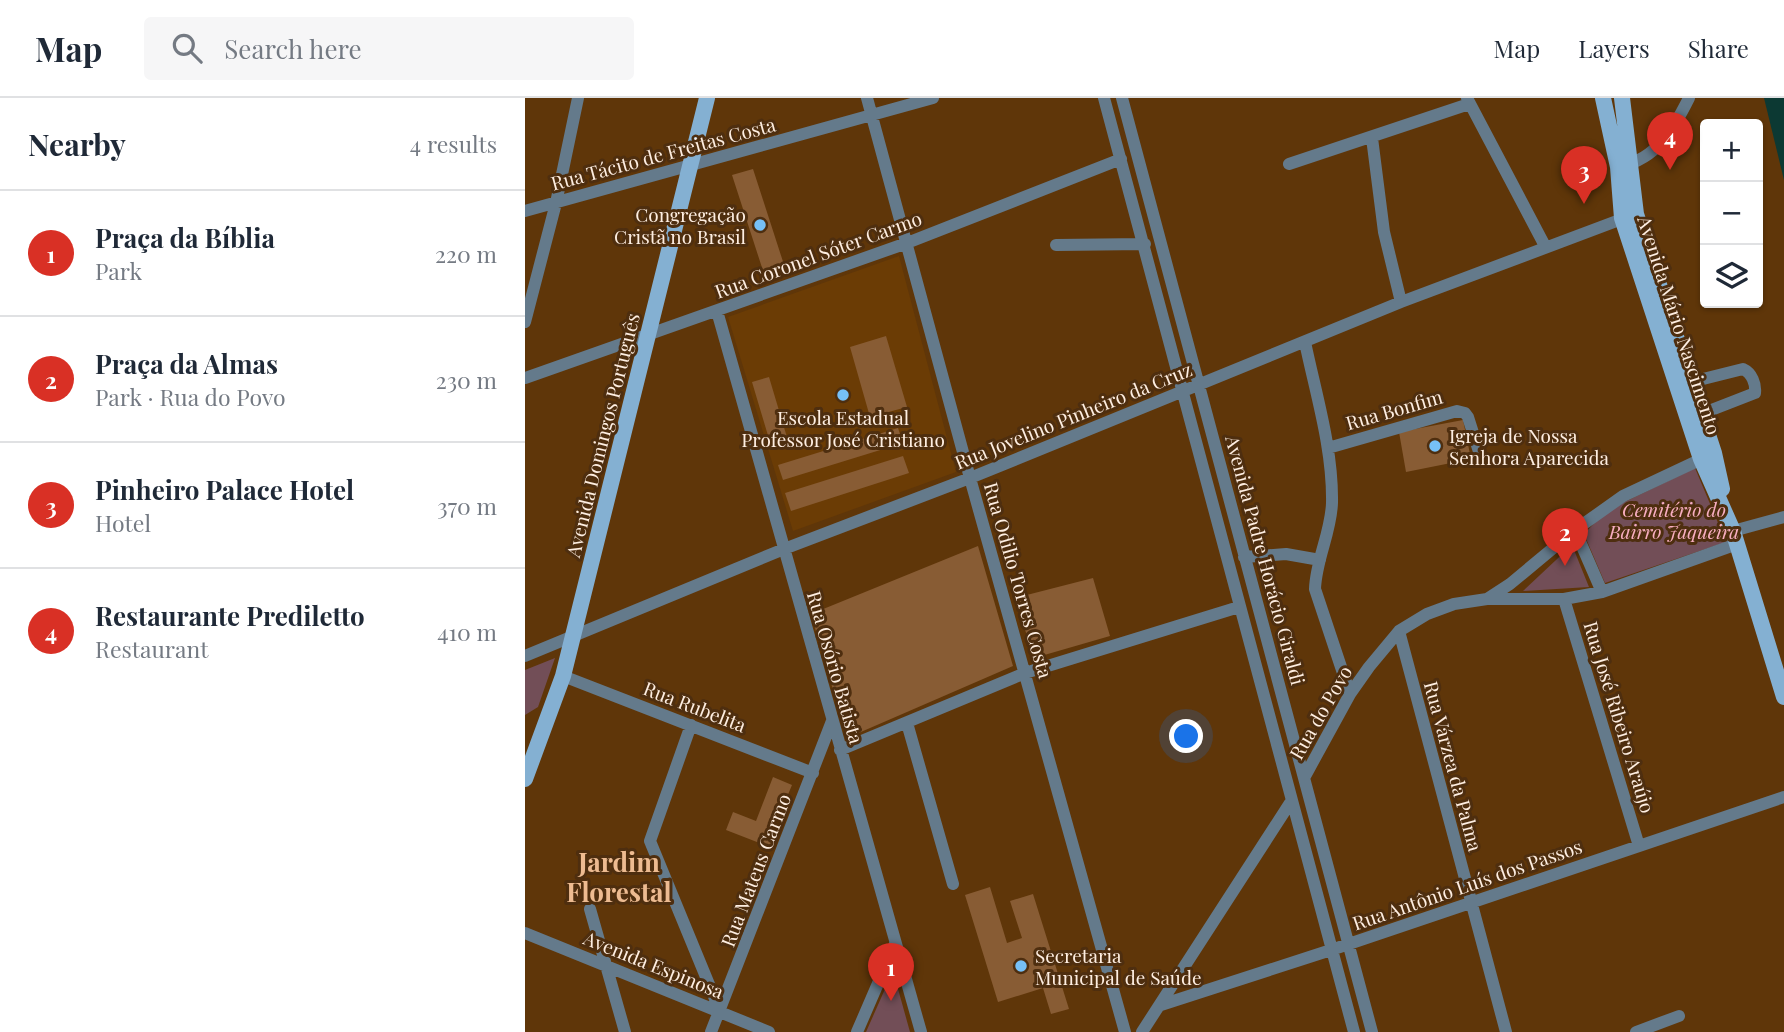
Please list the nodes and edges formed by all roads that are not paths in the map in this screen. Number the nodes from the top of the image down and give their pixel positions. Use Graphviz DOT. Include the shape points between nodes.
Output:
graph roads {
  1 [pos="578,98"];
  2 [pos="706,98"];
  3 [pos="867,98"];
  4 [pos="933,98"];
  5 [pos="1104,98"];
  6 [pos="1122,98"];
  7 [pos="1603,98"];
  8 [pos="1622,98"];
  9 [pos="1689,98"];
  10 [pos="1468,101"];
  11 [pos="872,115"];
  12 [pos="1372,138"];
  13 [pos="1121,159"];
  14 [pos="1289,164"];
  15 [pos="689,165"];
  16 [pos="1625,166"];
  17 [pos="556,203"];
  18 [pos="525,211"];
  19 [pos="1629,216"];
  20 [pos="907,243"];
  21 [pos="1145,244"];
  22 [pos="1056,245"];
  23 [pos="1545,246"];
  24 [pos="1401,302"];
  25 [pos="717,311"];
  26 [pos="525,322"];
  27 [pos="648,335"];
  28 [pos="1305,342"];
  29 [pos="525,378"];
  30 [pos="1691,382"];
  31 [pos="1200,385"];
  32 [pos="1183,392"];
  33 [pos="1702,414"];
  34 [pos="1328,448"];
  35 [pos="1708,456"];
  36 [pos="1481,458"];
  37 [pos="969,478"];
  38 [pos="1784,517"];
  39 [pos="1575,530"];
  40 [pos="1733,531"];
  41 [pos="784,550"];
  42 [pos="1244,558"];
  43 [pos="1320,560"];
  44 [pos="1602,592"];
  45 [pos="1487,599"];
  46 [pos="1563,599"];
  47 [pos="1239,607"];
  48 [pos="1399,631"];
  49 [pos="574,635"];
  50 [pos="525,656"];
  51 [pos="1025,673"];
  52 [pos="563,676"];
  53 [pos="1350,694"];
  54 [pos="1784,697"];
  55 [pos="832,721"];
  56 [pos="907,723"];
  57 [pos="691,725"];
  58 [pos="840,750"];
  59 [pos="813,773"];
  60 [pos="1304,778"];
  61 [pos="525,779"];
  62 [pos="1784,797"];
  63 [pos="1290,803"];
  64 [pos="1639,846"];
  65 [pos="953,884"];
  66 [pos="1471,903"];
  67 [pos="590,909"];
  68 [pos="525,933"];
  69 [pos="895,944"];
  70 [pos="1349,944"];
  71 [pos="1331,950"];
  72 [pos="606,964"];
  73 [pos="1161,1004"];
  74 [pos="720,1011"];
  75 [pos="1679,1016"];
  76 [pos="1141,1031"];
  77 [pos="625,1032"];
  78 [pos="711,1032"];
  79 [pos="769,1032"];
  80 [pos="857,1032"];
  81 [pos="921,1032"];
  82 [pos="1125,1032"];
  83 [pos="1354,1032"];
  84 [pos="1372,1032"];
  85 [pos="1506,1032"];
  86 [pos="1636,1032"];
  1 -- 17 [label="street"];
  2 -- 15 [label="main road, Avenida Domingos Português"];
  3 -- 11 [label="street, Rua Odilio Torres Costa"];
  4 -- 11 [label="street, Rua Tácito de Freitas Costa"];
  5 -- 13 [label="street, Avenida Padre Horácio Giraldi"];
  6 -- 31 [label="street, Avenida Padre Horácio Giraldi"];
  7 -- 16 [label="main road, Avenida Mário Nascimento"];
  8 -- 16 [label="main road, Avenida Mário Nascimento"];
  9 -- 16 [label="street" via="1661,145"];
  10 -- 12 [label="street"];
  10 -- 23 [label="street"];
  11 -- 15 [label="street, Rua Tácito de Freitas Costa"];
  11 -- 20 [label="street, Rua Odilio Torres Costa"];
  12 -- 14 [label="street"];
  12 -- 24 [label="street" via="1384,232"];
  13 -- 20 [label="street, Rua Coronel Sóter Carmo"];
  13 -- 21 [label="street, Avenida Padre Horácio Giraldi"];
  15 -- 17 [label="street, Rua Tácito de Freitas Costa"];
  15 -- 27 [label="main road, Avenida Domingos Português"];
  16 -- 19 [label="main road, Avenida Mário Nascimento"];
  17 -- 18 [label="street, Rua Tácito de Freitas Costa"];
  17 -- 26 [label="street"];
  19 -- 23 [label="street, Rua Jovelino Pinheiro da Cruz"];
  19 -- 30 [label="main road, Avenida Mário Nascimento"];
  19 -- 35 [label="main road, Avenida Mário Nascimento"];
  20 -- 25 [label="street, Rua Coronel Sóter Carmo"];
  20 -- 37 [label="street, Rua Odilio Torres Costa"];
  21 -- 22 [label="street"];
  21 -- 32 [label="street, Avenida Padre Horácio Giraldi"];
  23 -- 24 [label="street, Rua Jovelino Pinheiro da Cruz"];
  24 -- 28 [label="street, Rua Jovelino Pinheiro da Cruz"];
  25 -- 27 [label="street, Rua Coronel Sóter Carmo"];
  25 -- 41 [label="street, Rua Osório Batista"];
  27 -- 29 [label="street, Rua Coronel Sóter Carmo"];
  27 -- 49 [label="main road, Avenida Domingos Português"];
  28 -- 31 [label="street, Rua Jovelino Pinheiro da Cruz"];
  28 -- 34 [label="street, Rua Bonfim"];
  30 -- 33 [label="main road, Avenida Mário Nascimento"];
  30 -- 33 [label="street" via="1743,369 1755,388 1755,393 1743,400"];
  31 -- 32 [label="street, Rua Jovelino Pinheiro da Cruz"];
  31 -- 42 [label="street, Avenida Padre Horácio Giraldi"];
  32 -- 37 [label="street, Rua Jovelino Pinheiro da Cruz"];
  32 -- 47 [label="street, Avenida Padre Horácio Giraldi"];
  33 -- 35 [label="main road, Avenida Mário Nascimento"];
  34 -- 36 [label="street, Rua Bonfim" via="1457,411 1468,417"];
  34 -- 43 [label="street, Rua Bonfim" via="1332,506"];
  35 -- 39 [label="street, Rua do Povo" via="1623,496"];
  35 -- 40 [label="main road, Avenida Mário Nascimento"];
  37 -- 41 [label="street, Rua Jovelino Pinheiro da Cruz"];
  37 -- 51 [label="street, Rua Odilio Torres Costa"];
  38 -- 40 [label="street"];
  39 -- 44 [label="street"];
  39 -- 45 [label="street, Rua do Povo"];
  40 -- 44 [label="street"];
  40 -- 54 [label="main road, Avenida Mário Nascimento"];
  41 -- 49 [label="street, Rua Jovelino Pinheiro da Cruz"];
  41 -- 55 [label="street, Rua Osório Batista"];
  42 -- 43 [label="street" via="1286,554"];
  42 -- 60 [label="street, Avenida Padre Horácio Giraldi"];
  43 -- 53 [label="street, Rua Bonfim" via="1315,589"];
  44 -- 46 [label="street"];
  45 -- 46 [label="street"];
  45 -- 48 [label="street, Rua do Povo" via="1454,604"];
  46 -- 64 [label="street, Rua José Ribeiro Araújo"];
  47 -- 51 [label="street"];
  47 -- 63 [label="street, Avenida Padre Horácio Giraldi"];
  48 -- 53 [label="street, Rua do Povo"];
  48 -- 66 [label="street, Rua Várzea da Palma"];
  49 -- 50 [label="street, Rua Jovelino Pinheiro da Cruz"];
  49 -- 52 [label="main road, Avenida Domingos Português"];
  51 -- 56 [label="street"];
  51 -- 82 [label="street, Rua Odilio Torres Costa"];
  52 -- 57 [label="street, Rua Rubelita"];
  52 -- 61 [label="main road, Avenida Domingos Português"];
  53 -- 60 [label="street, Rua do Povo"];
  55 -- 58 [label="street, Rua Osório Batista"];
  55 -- 59 [label="street, Rua Mateus Carmo"];
  56 -- 58 [label="street"];
  56 -- 65 [label="street"];
  57 -- 59 [label="street, Rua Rubelita"];
  57 -- 74 [label="street" via="650,841"];
  58 -- 69 [label="street, Rua Osório Batista"];
  59 -- 74 [label="street, Rua Mateus Carmo"];
  60 -- 70 [label="street, Avenida Padre Horácio Giraldi"];
  62 -- 64 [label="street, Rua Antônio Luís dos Passos"];
  63 -- 71 [label="street, Avenida Padre Horácio Giraldi"];
  63 -- 73 [label="street"];
  64 -- 66 [label="street, Rua Antônio Luís dos Passos"];
  66 -- 70 [label="street, Rua Antônio Luís dos Passos"];
  66 -- 85 [label="street, Rua Várzea da Palma"];
  67 -- 72 [label="street"];
  68 -- 72 [label="street, Avenida Espinosa"];
  69 -- 80 [label="street"];
  69 -- 81 [label="street, Rua Osório Batista"];
  70 -- 71 [label="street, Rua Antônio Luís dos Passos"];
  70 -- 84 [label="street, Avenida Padre Horácio Giraldi"];
  71 -- 73 [label="street, Rua Antônio Luís dos Passos"];
  71 -- 83 [label="street, Avenida Padre Horácio Giraldi"];
  72 -- 74 [label="street, Avenida Espinosa"];
  72 -- 77 [label="street"];
  73 -- 76 [label="street"];
  74 -- 78 [label="street, Rua Mateus Carmo"];
  74 -- 79 [label="street, Avenida Espinosa"];
  75 -- 86 [label="street"];
}
